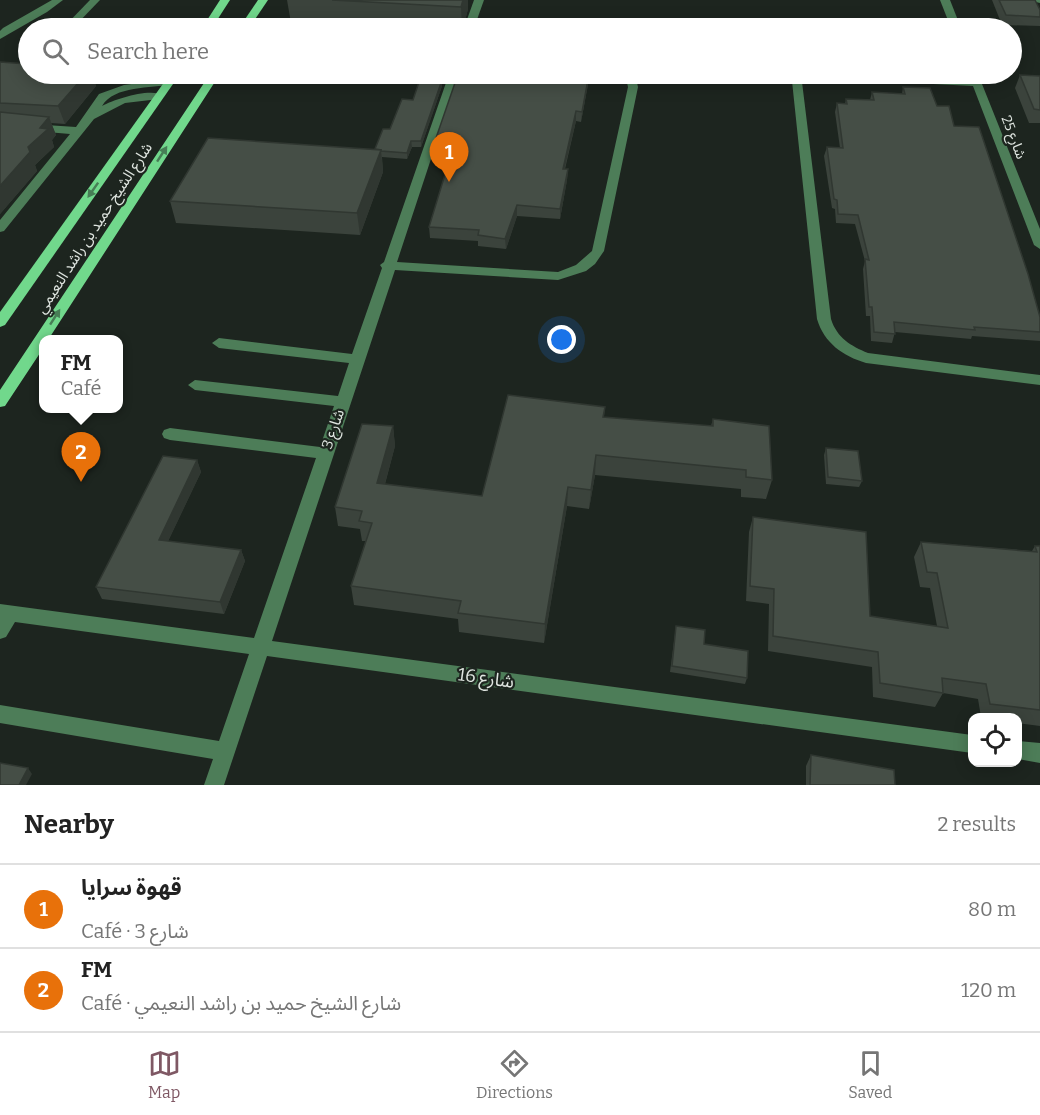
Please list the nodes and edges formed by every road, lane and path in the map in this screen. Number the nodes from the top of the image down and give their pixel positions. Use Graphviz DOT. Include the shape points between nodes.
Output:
graph roads {
  1 [pos="58,0"];
  2 [pos="95,0"];
  3 [pos="225,0"];
  4 [pos="263,0"];
  5 [pos="479,0"];
  6 [pos="945,0"];
  7 [pos="1032,0"];
  8 [pos="1040,0"];
  9 [pos="30,18"];
  10 [pos="78,18"];
  11 [pos="213,18"];
  12 [pos="251,18"];
  13 [pos="473,18"];
  14 [pos="952,18"];
  15 [pos="18,23"];
  16 [pos="0,36"];
  17 [pos="143,84"];
  18 [pos="168,84"];
  19 [pos="208,84"];
  20 [pos="450,84"];
  21 [pos="633,84"];
  22 [pos="797,84"];
  23 [pos="977,84"];
  24 [pos="159,96"];
  25 [pos="89,118"];
  26 [pos="0,125"];
  27 [pos="79,131"];
  28 [pos="1023,201"];
  29 [pos="1040,202"];
  30 [pos="0,228"];
  31 [pos="1040,245"];
  32 [pos="387,265"];
  33 [pos="14,302"];
  34 [pos="0,310"];
  35 [pos="0,322"];
  36 [pos="44,335"];
  37 [pos="39,343"];
  38 [pos="219,343"];
  39 [pos="356,359"];
  40 [pos="1040,380"];
  41 [pos="195,385"];
  42 [pos="0,402"];
  43 [pos="342,402"];
  44 [pos="170,434"];
  45 [pos="325,453"];
  46 [pos="6,612"];
  47 [pos="0,631"];
  48 [pos="260,648"];
  49 [pos="0,714"];
  50 [pos="968,743"];
  51 [pos="1022,751"];
  52 [pos="225,752"];
  53 [pos="1040,753"];
  54 [pos="214,785"];
  1 -- 9 [label="street"];
  2 -- 10 [label="street"];
  3 -- 11 [label="main road"];
  4 -- 12 [label="main road"];
  5 -- 13 [label="street"];
  6 -- 14 [label="street"];
  7 -- 8 [label="street"];
  15 -- 16 [label="street"];
  17 -- 25 [label="street" via="109,93 98,100"];
  18 -- 24 [label="main road, شارع الشيخ حميد بن راشد النعيمي"];
  36 -- 19 [label="main road, شارع الشيخ حميد بن راشد النعيمي, one-way"];
  20 -- 32 [label="street, شارع 3"];
  21 -- 32 [label="street" via="598,251 591,262 558,276"];
  22 -- 40 [label="street" via="826,328 841,346 866,358"];
  23 -- 28 [label="street, شارع 25"];
  24 -- 25 [label="street" via="122,100"];
  24 -- 33 [label="main road, شارع الشيخ حميد بن راشد النعيمي, one-way"];
  25 -- 27 [label="street"];
  26 -- 27 [label="street"];
  27 -- 30 [label="street"];
  28 -- 29 [label="street"];
  28 -- 31 [label="street, شارع 25"];
  32 -- 39 [label="street, شارع 3"];
  33 -- 34 [label="street"];
  33 -- 35 [label="main road, شارع الشيخ حميد بن راشد النعيمي"];
  42 -- 37 [label="main road, شارع الشيخ حميد بن راشد النعيمي, one-way"];
  38 -- 39 [label="street"];
  39 -- 43 [label="street, شارع 3"];
  41 -- 43 [label="street"];
  43 -- 45 [label="street, شارع 3"];
  44 -- 45 [label="street"];
  45 -- 48 [label="street, شارع 3"];
  46 -- 47 [label="street"];
  46 -- 48 [label="street, شارع 16"];
  48 -- 50 [label="street, شارع 16"];
  48 -- 52 [label="street, شارع 3"];
  49 -- 52 [label="street"];
  51 -- 53 [label="street"];
  52 -- 54 [label="street, شارع 3"];
}
